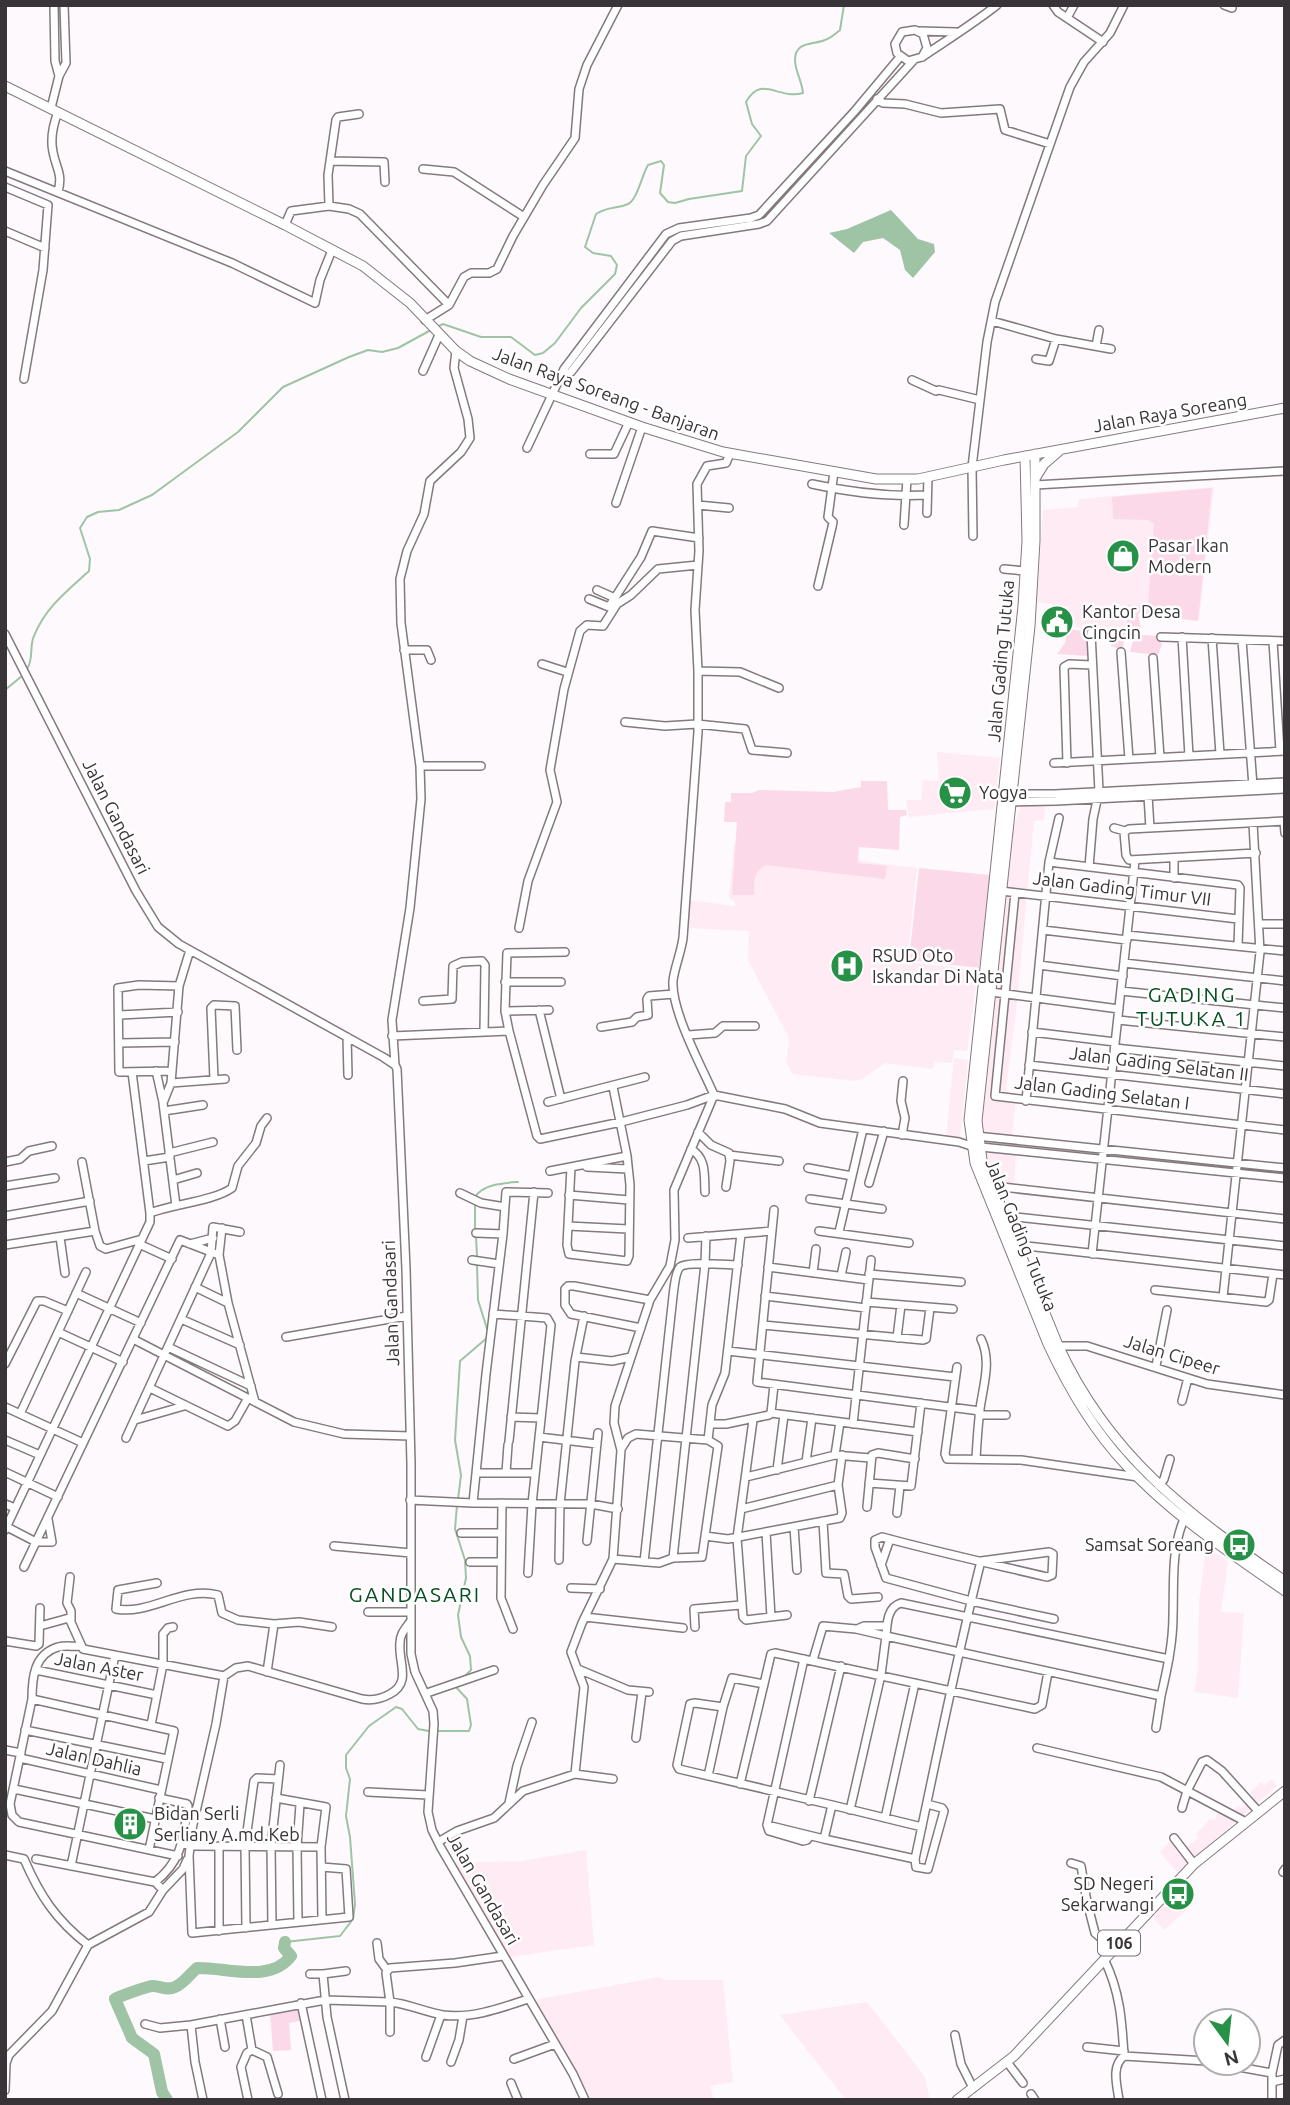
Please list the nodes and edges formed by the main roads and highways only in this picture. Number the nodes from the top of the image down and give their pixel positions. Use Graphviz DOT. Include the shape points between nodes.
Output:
graph roads {
  1 [pos="5,86"];
  2 [pos="1285,408"];
  3 [pos="1060,450"];
  4 [pos="1030,455"];
  5 [pos="1035,482"];
  6 [pos="1031,514"];
  7 [pos="1027,606"];
  8 [pos="1007,798"];
  9 [pos="988,994"];
  10 [pos="975,1141"];
  11 [pos="1054,1346"];
  12 [pos="1143,1476"];
  13 [pos="1260,1568"];
  14 [pos="1285,1580"];
  15 [pos="1285,1591"];
  16 [pos="1285,1791"];
  17 [pos="957,2100"];
  1 -- 4 [label="main road, Jalan Raya Soreang - Banjaran" via="363,266 456,351 490,371 642,427 730,454 876,479 928,477"];
  2 -- 3 [label="main road, Jalan Raya Soreang"];
  3 -- 4 [label="main road, Jalan Raya Soreang - Banjaran"];
  3 -- 5 [label="main road" via="1044,464"];
  4 -- 5 [label="main road, Jalan Gading Tutuka"];
  4 -- 6 [label="main road, Jalan Gading Tutuka"];
  5 -- 6 [label="main road, Jalan Gading Tutuka"];
  6 -- 7 [label="main road, Jalan Gading Tutuka"];
  6 -- 7 [label="main road, Jalan Gading Tutuka" via="1025,571"];
  7 -- 8 [label="main road, Jalan Gading Tutuka"];
  8 -- 9 [label="main road, Jalan Gading Tutuka"];
  8 -- 9 [label="main road, Jalan Gading Tutuka" via="1002,891"];
  9 -- 10 [label="main road, Jalan Gading Tutuka"];
  10 -- 11 [label="main road, Jalan Gading Tutuka"];
  10 -- 11 [label="main road, Jalan Gading Tutuka" via="975,1163"];
  11 -- 12 [label="main road, Jalan Gading Tutuka"];
  12 -- 13 [label="main road, Jalan Gading Tutuka"];
  12 -- 13 [label="main road, Jalan Gading Tutuka" via="1184,1519"];
  13 -- 14 [label="main road, Jalan Gading Tutuka"];
  13 -- 15 [label="main road, Jalan Gading Tutuka"];
  16 -- 17 [label="main road, 106" via="1195,1864 1054,2016 1007,2062"];
}
